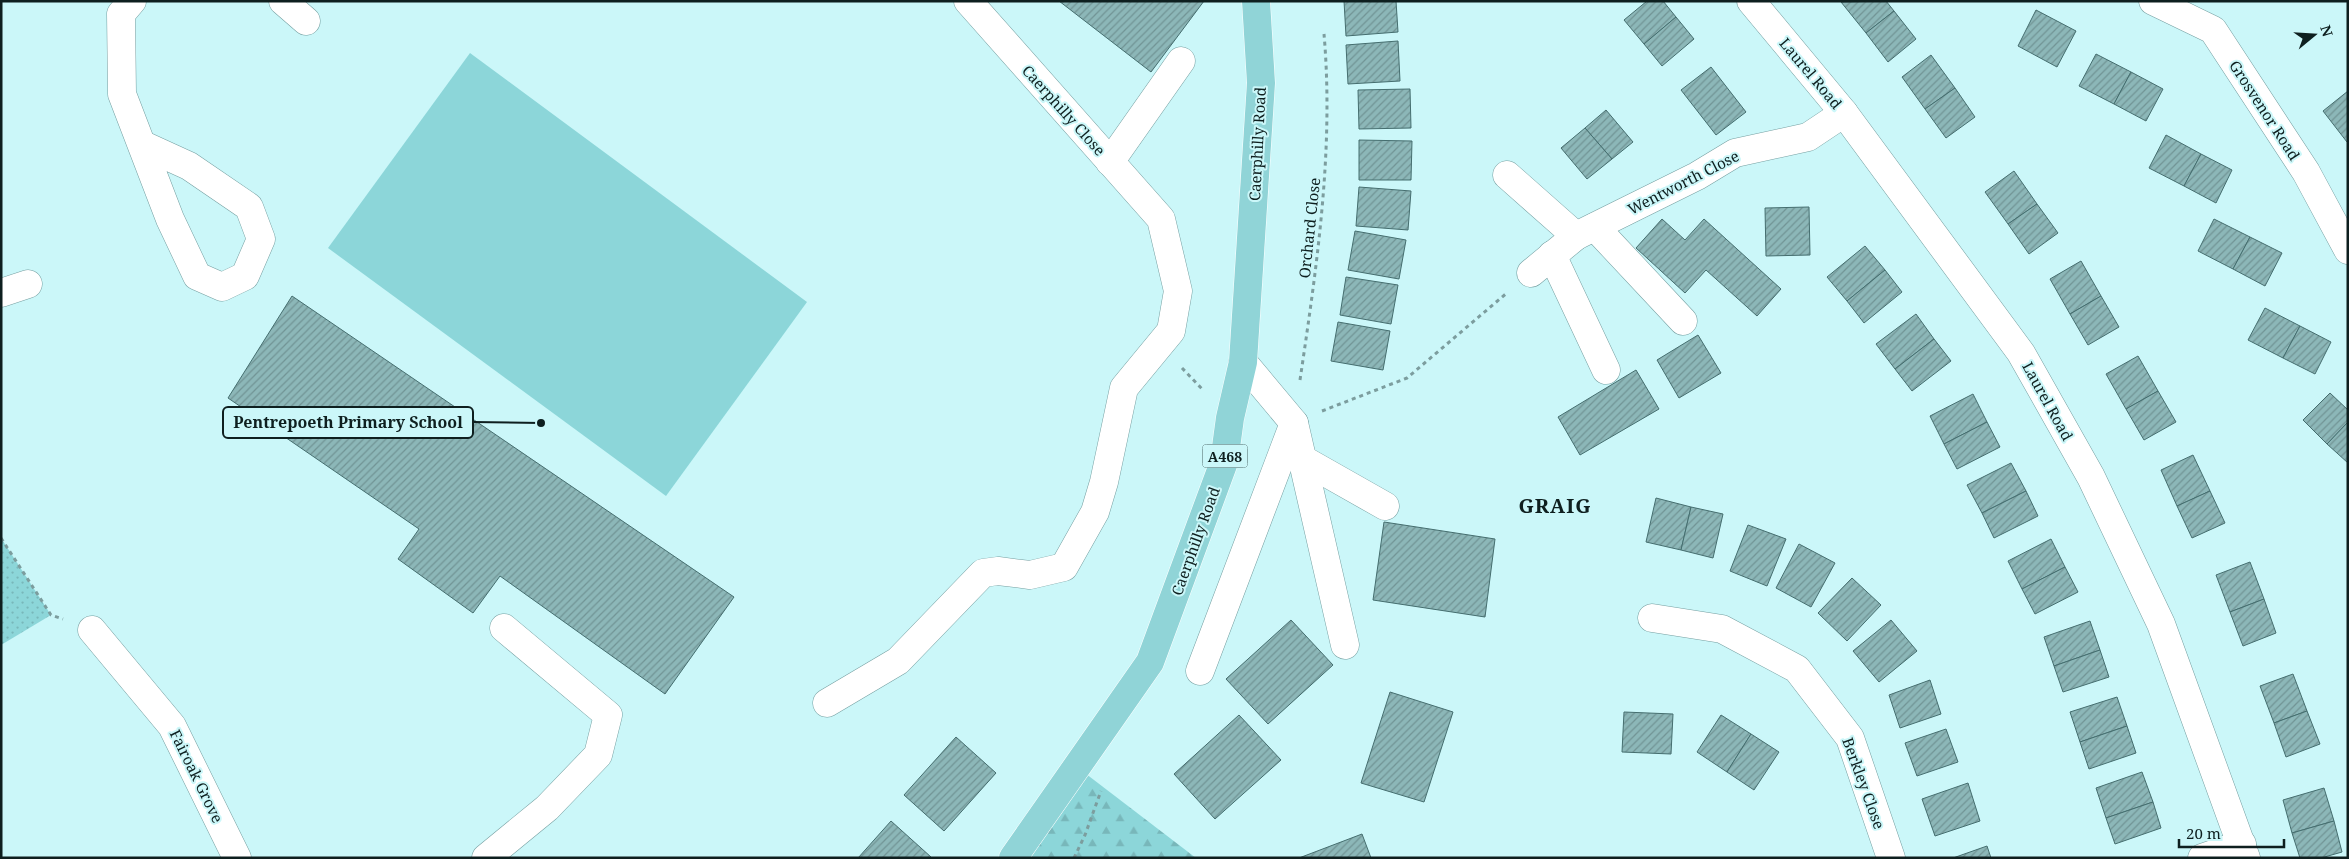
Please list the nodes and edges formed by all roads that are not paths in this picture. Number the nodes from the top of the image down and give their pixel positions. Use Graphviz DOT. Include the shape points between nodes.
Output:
graph roads {
  1 [pos="132,1"];
  2 [pos="283,1"];
  3 [pos="968,1"];
  4 [pos="1256,1"];
  5 [pos="1751,1"];
  6 [pos="2153,1"];
  7 [pos="306,21"];
  8 [pos="1181,61"];
  9 [pos="1844,113"];
  10 [pos="143,146"];
  11 [pos="1110,162"];
  12 [pos="1507,174"];
  13 [pos="1586,232"];
  14 [pos="2348,250"];
  15 [pos="1552,255"];
  16 [pos="1531,273"];
  17 [pos="28,284"];
  18 [pos="1,293"];
  19 [pos="1683,321"];
  20 [pos="1243,362"];
  21 [pos="1606,370"];
  22 [pos="1294,423"];
  23 [pos="1302,459"];
  24 [pos="1385,506"];
  25 [pos="1652,618"];
  26 [pos="504,628"];
  27 [pos="92,630"];
  28 [pos="1345,645"];
  29 [pos="1200,671"];
  30 [pos="827,703"];
  31 [pos="2244,851"];
  32 [pos="237,858"];
  33 [pos="486,858"];
  34 [pos="1013,858"];
  35 [pos="1891,858"];
  36 [pos="2202,858"];
  1 -- 10 [label="street" via="121,14 122,94"];
  2 -- 7 [label="street"];
  3 -- 11 [label="street, Caerphilly Close"];
  4 -- 20 [label="main road, Caerphilly Road / A468" via="1261,83"];
  5 -- 9 [label="street, Laurel Road"];
  6 -- 14 [label="street, Grosvenor Road" via="2214,30 2306,172"];
  8 -- 11 [label="street"];
  9 -- 13 [label="street, Wentworth Close" via="1808,137 1735,153"];
  9 -- 31 [label="street, Laurel Road" via="2021,353 2091,477 2161,624"];
  10 -- 10 [label="street" via="189,166 249,207 261,239 245,276 222,287 196,276 170,219"];
  11 -- 30 [label="street, Caerphilly Close" via="1161,219 1178,292 1171,331 1124,388 1095,512 1064,567 1030,575 998,571 982,574 898,661"];
  12 -- 13 [label="street"];
  13 -- 15 [label="street, Wentworth Close"];
  13 -- 19 [label="street"];
  15 -- 16 [label="street, Wentworth Close"];
  15 -- 21 [label="street"];
  17 -- 18 [label="street"];
  20 -- 22 [label="street"];
  20 -- 34 [label="main road, Caerphilly Road / A468" via="1224,462 1150,662"];
  22 -- 23 [label="street"];
  22 -- 29 [label="street"];
  23 -- 24 [label="street"];
  23 -- 28 [label="street"];
  25 -- 35 [label="street, Berkley Close" via="1722,629 1797,669 1850,738"];
  26 -- 33 [label="street" via="608,715 598,755 547,808"];
  27 -- 32 [label="street, Fairoak Grove" via="172,726"];
  31 -- 36 [label="street"];
}
